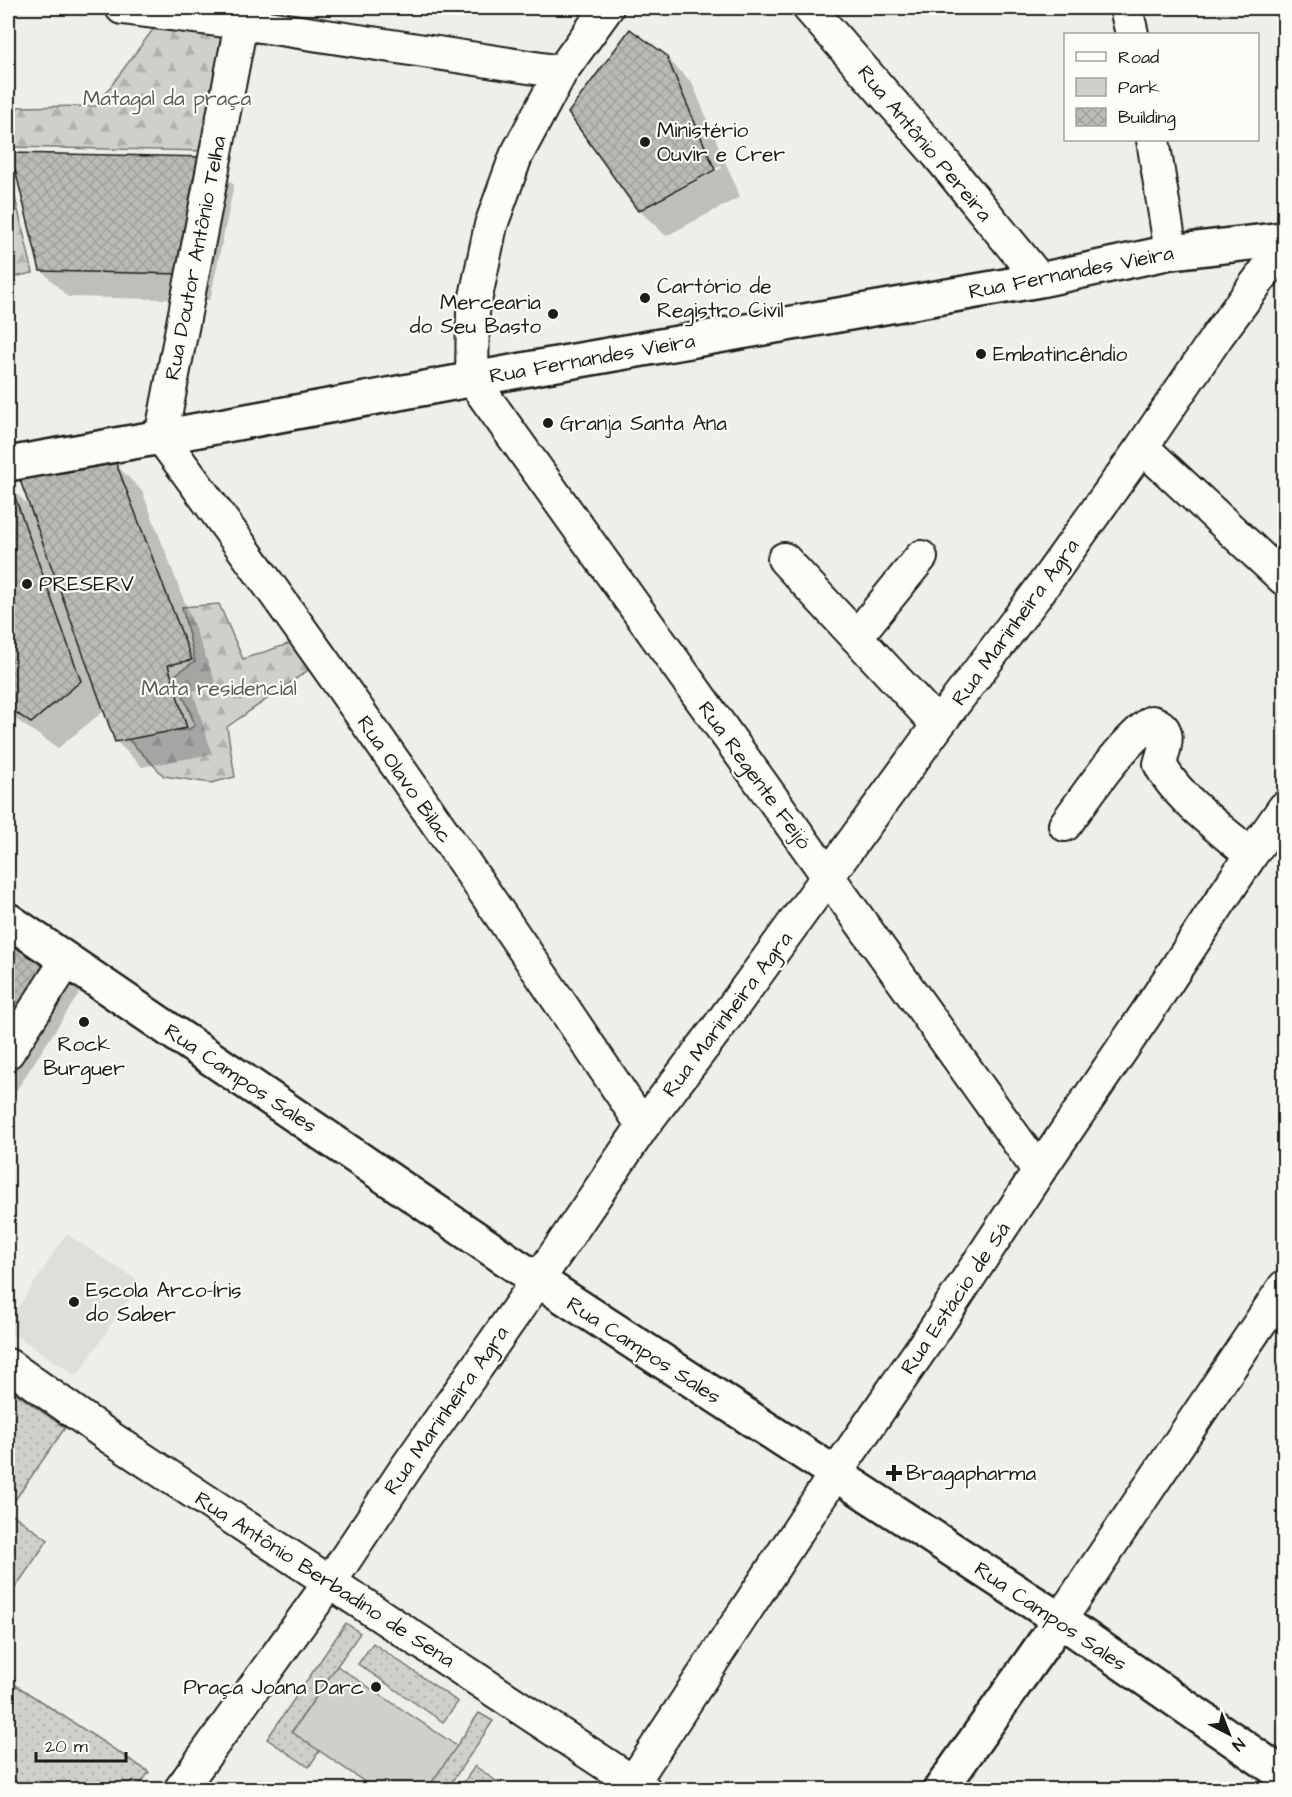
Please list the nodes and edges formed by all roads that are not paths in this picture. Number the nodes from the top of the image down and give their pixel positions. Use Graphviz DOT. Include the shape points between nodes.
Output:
graph roads {
  1 [pos="122,8"];
  2 [pos="607,8"];
  3 [pos="809,8"];
  4 [pos="1126,8"];
  5 [pos="242,15"];
  6 [pos="1132,33"];
  7 [pos="561,72"];
  8 [pos="1153,141"];
  9 [pos="1284,239"];
  10 [pos="1284,246"];
  11 [pos="1171,252"];
  12 [pos="1040,280"];
  13 [pos="472,379"];
  14 [pos="161,437"];
  15 [pos="1142,447"];
  16 [pos="8,464"];
  17 [pos="921,557"];
  18 [pos="784,559"];
  19 [pos="1284,579"];
  20 [pos="856,638"];
  21 [pos="938,725"];
  22 [pos="1284,808"];
  23 [pos="1065,825"];
  24 [pos="1251,855"];
  25 [pos="828,877"];
  26 [pos="8,920"];
  27 [pos="67,960"];
  28 [pos="8,1052"];
  29 [pos="643,1126"];
  30 [pos="1038,1171"];
  31 [pos="538,1280"];
  32 [pos="1284,1287"];
  33 [pos="8,1365"];
  34 [pos="836,1474"];
  35 [pos="330,1582"];
  36 [pos="1060,1620"];
  37 [pos="1284,1775"];
  38 [pos="636,1787"];
  39 [pos="180,1790"];
  40 [pos="940,1790"];
  1 -- 5 [label="street"];
  2 -- 7 [label="street"];
  3 -- 12 [label="street, Rua Antônio Pereira" via="938,155"];
  4 -- 6 [label="street"];
  5 -- 7 [label="street"];
  5 -- 14 [label="street, Rua Doutor Antônio Telha"];
  7 -- 13 [label="street" via="516,156 491,225 473,311"];
  8 -- 11 [label="street"];
  9 -- 11 [label="street, Rua Fernandes Vieira"];
  10 -- 15 [label="street, Rua Marinheira Agra"];
  11 -- 12 [label="street, Rua Fernandes Vieira"];
  12 -- 13 [label="street, Rua Fernandes Vieira"];
  13 -- 14 [label="street, Rua Fernandes Vieira"];
  13 -- 25 [label="street, Rua Regente Feijó"];
  14 -- 16 [label="street, Rua Fernandes Vieira"];
  14 -- 29 [label="street, Rua Olavo Bilac" via="414,791"];
  15 -- 19 [label="street"];
  15 -- 21 [label="street, Rua Marinheira Agra"];
  17 -- 20 [label="street"];
  18 -- 20 [label="street"];
  20 -- 21 [label="street"];
  21 -- 25 [label="street, Rua Marinheira Agra"];
  22 -- 24 [label="street, Rua Estácio de Sá"];
  23 -- 24 [label="street" via="1108,767 1152,722 1164,732 1167,741 1160,764 1165,776"];
  24 -- 30 [label="street, Rua Estácio de Sá"];
  25 -- 29 [label="street, Rua Marinheira Agra"];
  25 -- 30 [label="street, Rua Regente Feijó"];
  26 -- 27 [label="street, Rua Campos Sales"];
  27 -- 28 [label="street"];
  27 -- 31 [label="street, Rua Campos Sales"];
  29 -- 31 [label="street, Rua Marinheira Agra"];
  30 -- 34 [label="street, Rua Estácio de Sá"];
  31 -- 34 [label="street, Rua Campos Sales"];
  31 -- 35 [label="street, Rua Marinheira Agra"];
  32 -- 36 [label="street"];
  33 -- 35 [label="street, Rua Antônio Berbadino de Sena"];
  34 -- 36 [label="street, Rua Campos Sales"];
  34 -- 38 [label="street, Rua Estácio de Sá"];
  35 -- 38 [label="street, Rua Antônio Berbadino de Sena"];
  35 -- 39 [label="street, Rua Marinheira Agra"];
  36 -- 37 [label="street, Rua Campos Sales"];
  36 -- 40 [label="street"];
}
